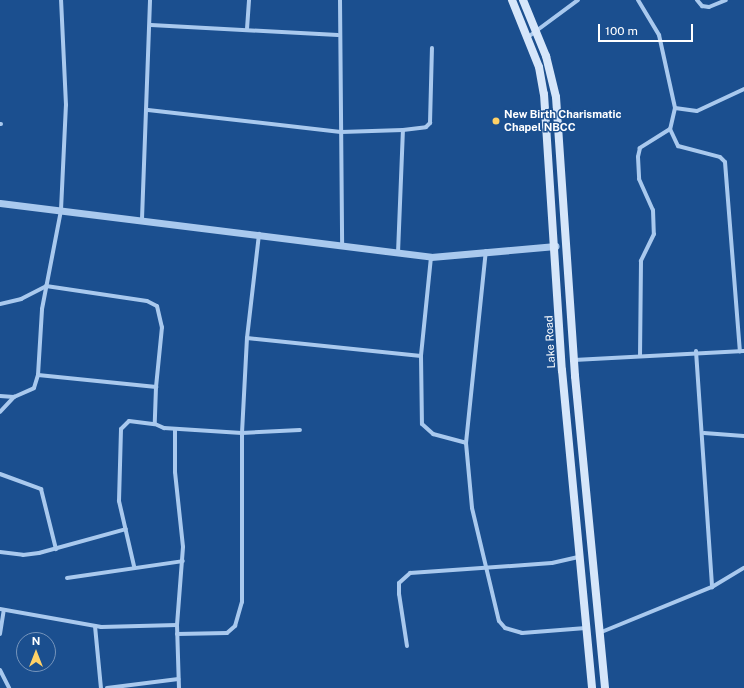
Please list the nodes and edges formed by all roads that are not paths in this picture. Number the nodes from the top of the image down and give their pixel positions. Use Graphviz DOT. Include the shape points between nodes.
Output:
graph roads {
  1 [pos="61,0"];
  2 [pos="150,0"];
  3 [pos="249,0"];
  4 [pos="340,0"];
  5 [pos="512,0"];
  6 [pos="523,0"];
  7 [pos="578,0"];
  8 [pos="638,0"];
  9 [pos="697,0"];
  10 [pos="726,0"];
  11 [pos="151,25"];
  12 [pos="247,29"];
  13 [pos="537,32"];
  14 [pos="338,35"];
  15 [pos="528,37"];
  16 [pos="432,48"];
  17 [pos="744,89"];
  18 [pos="675,108"];
  19 [pos="148,110"];
  20 [pos="670,129"];
  21 [pos="403,130"];
  22 [pos="342,132"];
  23 [pos="0,203"];
  24 [pos="61,210"];
  25 [pos="142,219"];
  26 [pos="259,234"];
  27 [pos="342,246"];
  28 [pos="556,246"];
  29 [pos="486,250"];
  30 [pos="398,254"];
  31 [pos="430,257"];
  32 [pos="46,286"];
  33 [pos="0,304"];
  34 [pos="247,338"];
  35 [pos="696,351"];
  36 [pos="742,351"];
  37 [pos="640,355"];
  38 [pos="422,356"];
  39 [pos="574,360"];
  40 [pos="38,375"];
  41 [pos="156,387"];
  42 [pos="0,396"];
  43 [pos="14,397"];
  44 [pos="0,412"];
  45 [pos="155,424"];
  46 [pos="175,429"];
  47 [pos="300,430"];
  48 [pos="242,433"];
  49 [pos="704,433"];
  50 [pos="744,436"];
  51 [pos="466,443"];
  52 [pos="0,474"];
  53 [pos="126,529"];
  54 [pos="56,549"];
  55 [pos="0,552"];
  56 [pos="578,557"];
  57 [pos="183,562"];
  58 [pos="134,566"];
  59 [pos="485,568"];
  60 [pos="744,568"];
  61 [pos="67,578"];
  62 [pos="712,586"];
  63 [pos="2,610"];
  64 [pos="177,625"];
  65 [pos="95,626"];
  66 [pos="586,628"];
  67 [pos="599,633"];
  68 [pos="0,634"];
  69 [pos="177,634"];
  70 [pos="407,646"];
  71 [pos="0,670"];
  72 [pos="178,679"];
  73 [pos="9,688"];
  74 [pos="101,688"];
  75 [pos="107,688"];
  76 [pos="179,688"];
  77 [pos="592,688"];
  78 [pos="605,688"];
  1 -- 24 [label="street" via="66,104"];
  2 -- 11 [label="street"];
  3 -- 12 [label="street"];
  4 -- 14 [label="street"];
  5 -- 15 [label="main road, Lake Road"];
  6 -- 13 [label="main road, Lake Road"];
  7 -- 13 [label="street"];
  8 -- 18 [label="street" via="658,35"];
  9 -- 10 [label="street" via="702,6 709,7"];
  11 -- 12 [label="street"];
  11 -- 19 [label="street"];
  12 -- 14 [label="street"];
  13 -- 15 [label="street"];
  13 -- 39 [label="main road, Lake Road" via="556,97"];
  14 -- 22 [label="street"];
  15 -- 28 [label="main road, Lake Road" via="542,80"];
  16 -- 21 [label="street" via="430,123 426,127"];
  17 -- 18 [label="street" via="697,111"];
  18 -- 20 [label="street"];
  19 -- 22 [label="street"];
  19 -- 25 [label="street"];
  20 -- 36 [label="street" via="678,146 720,157 724,162"];
  20 -- 37 [label="street" via="640,148 638,157 639,179 653,210 654,234 641,260"];
  21 -- 22 [label="street"];
  21 -- 30 [label="street"];
  22 -- 27 [label="street"];
  23 -- 24 [label="street"];
  24 -- 25 [label="street"];
  24 -- 32 [label="street"];
  25 -- 26 [label="street"];
  26 -- 27 [label="street"];
  26 -- 34 [label="street"];
  27 -- 30 [label="street"];
  28 -- 29 [label="street"];
  28 -- 56 [label="main road, Lake Road" via="562,370"];
  29 -- 31 [label="street"];
  29 -- 51 [label="street"];
  30 -- 31 [label="street"];
  31 -- 38 [label="street"];
  32 -- 33 [label="street" via="21,299"];
  32 -- 40 [label="street"];
  32 -- 41 [label="street" via="117,294 157,306 162,327"];
  34 -- 38 [label="street"];
  34 -- 48 [label="street"];
  35 -- 36 [label="street"];
  35 -- 37 [label="street"];
  35 -- 49 [label="street"];
  37 -- 39 [label="street"];
  38 -- 51 [label="street" via="422,424 433,434"];
  39 -- 67 [label="main road, Lake Road"];
  40 -- 41 [label="street"];
  40 -- 43 [label="street" via="34,388"];
  41 -- 45 [label="street"];
  42 -- 43 [label="street"];
  43 -- 44 [label="street"];
  45 -- 46 [label="street"];
  45 -- 53 [label="street" via="129,421 121,429 119,501"];
  46 -- 48 [label="street"];
  46 -- 57 [label="street" via="175,472"];
  47 -- 48 [label="street"];
  48 -- 69 [label="street" via="240,616 227,633"];
  49 -- 50 [label="street"];
  49 -- 62 [label="street"];
  51 -- 59 [label="street" via="472,508"];
  52 -- 54 [label="street" via="41,489"];
  53 -- 54 [label="street"];
  53 -- 58 [label="street"];
  54 -- 55 [label="street" via="23,555"];
  56 -- 59 [label="street" via="552,563"];
  56 -- 66 [label="main road, Lake Road"];
  57 -- 58 [label="street"];
  57 -- 64 [label="street"];
  58 -- 61 [label="street"];
  59 -- 66 [label="street" via="493,602 505,628 522,634"];
  59 -- 70 [label="street" via="410,573 404,577 399,583 399,594"];
  60 -- 62 [label="street"];
  62 -- 67 [label="street"];
  63 -- 65 [label="street"];
  63 -- 68 [label="street"];
  64 -- 65 [label="street"];
  64 -- 69 [label="street"];
  65 -- 74 [label="street"];
  66 -- 77 [label="main road, Lake Road"];
  67 -- 78 [label="main road, Lake Road"];
  69 -- 72 [label="street"];
  71 -- 73 [label="street"];
  72 -- 75 [label="street"];
  72 -- 76 [label="street"];
}
